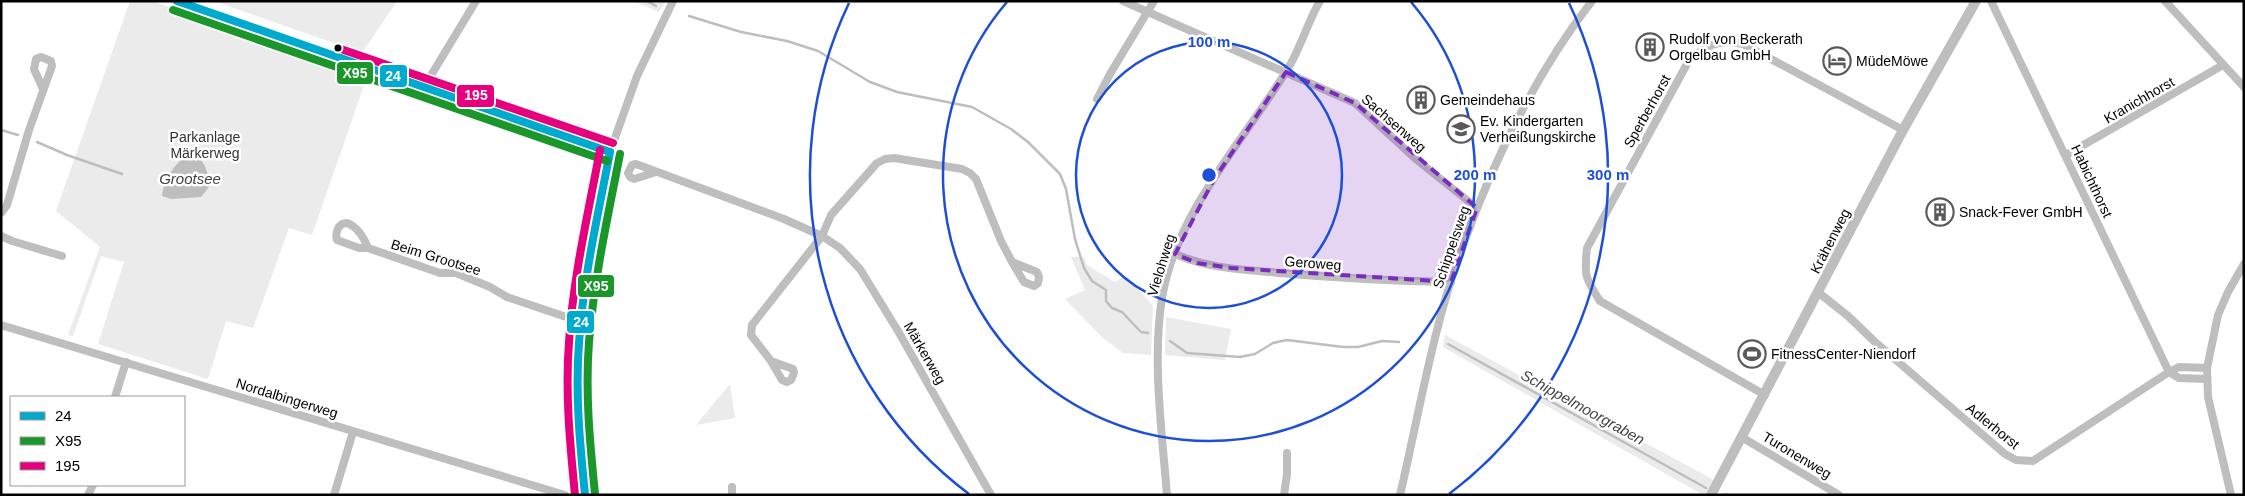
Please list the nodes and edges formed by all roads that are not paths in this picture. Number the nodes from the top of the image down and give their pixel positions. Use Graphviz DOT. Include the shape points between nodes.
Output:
graph roads {
  1 [pos="176,1"];
  2 [pos="476,1"];
  3 [pos="673,1"];
  4 [pos="1123,1"];
  5 [pos="1154,1"];
  6 [pos="1320,1"];
  7 [pos="1592,1"];
  8 [pos="1976,1"];
  9 [pos="1991,1"];
  10 [pos="2165,1"];
  11 [pos="1149,13"];
  12 [pos="2223,65"];
  13 [pos="1286,72"];
  14 [pos="424,87"];
  15 [pos="2244,88"];
  16 [pos="43,89"];
  17 [pos="1098,99"];
  18 [pos="1903,130"];
  19 [pos="610,152"];
  20 [pos="2066,155"];
  21 [pos="656,172"];
  22 [pos="1477,208"];
  23 [pos="1,213"];
  24 [pos="1,236"];
  25 [pos="822,236"];
  26 [pos="368,248"];
  27 [pos="1175,254"];
  28 [pos="62,256"];
  29 [pos="1012,262"];
  30 [pos="2244,264"];
  31 [pos="1451,282"];
  32 [pos="1819,293"];
  33 [pos="581,322"];
  34 [pos="1,325"];
  35 [pos="771,361"];
  36 [pos="126,362"];
  37 [pos="2207,368"];
  38 [pos="2169,372"];
  39 [pos="2206,379"];
  40 [pos="1765,395"];
  41 [pos="116,396"];
  42 [pos="353,432"];
  43 [pos="1743,438"];
  44 [pos="1287,452"];
  45 [pos="334,495"];
  46 [pos="565,495"];
  47 [pos="585,495"];
  48 [pos="991,495"];
  49 [pos="1167,495"];
  50 [pos="1284,495"];
  51 [pos="1400,495"];
  52 [pos="1711,495"];
  53 [pos="1839,495"];
  54 [pos="2231,495"];
  1 -- 14 [label="street"];
  2 -- 14 [label="street"];
  3 -- 19 [label="street" via="637,76"];
  4 -- 11 [label="street, Sachsenweg"];
  5 -- 11 [label="street"];
  6 -- 13 [label="street"];
  7 -- 22 [label="street, Schippelsweg" via="1525,107"];
  8 -- 18 [label="street, Krähenweg"];
  9 -- 20 [label="street, Habichthorst"];
  10 -- 12 [label="street"];
  11 -- 13 [label="street, Sachsenweg"];
  11 -- 17 [label="street" via="1123,51"];
  12 -- 15 [label="street"];
  12 -- 20 [label="street, Kranichhorst"];
  13 -- 22 [label="street, Sachsenweg" via="1355,103 1417,160"];
  13 -- 27 [label="street, Vielohweg" via="1196,209"];
  14 -- 19 [label="street"];
  16 -- 23 [label="street" via="7,205"];
  18 -- 32 [label="street, Krähenweg"];
  18 -- 40 [label="street, Sperberhorst" via="1743,44 1729,41 1710,44 1688,62 1587,248 1586,280 1600,301"];
  19 -- 33 [label="street" via="588,266"];
  20 -- 38 [label="street, Habichthorst"];
  21 -- 25 [label="street, Märkerweg"];
  22 -- 31 [label="street, Schippelsweg"];
  24 -- 28 [label="street"];
  25 -- 29 [label="street" via="831,216 878,163 894,158 970,173 976,179"];
  25 -- 35 [label="street" via="752,325 751,335"];
  25 -- 48 [label="street, Märkerweg" via="840,248 860,269"];
  26 -- 33 [label="street, Beim Grootsee" via="440,273 456,273 507,297"];
  27 -- 31 [label="street, Geroweg" via="1197,263 1231,268 1399,282"];
  27 -- 49 [label="street, Vielohweg" via="1162,297 1158,353"];
  30 -- 37 [label="street" via="2218,315"];
  31 -- 51 [label="street, Schippelsweg"];
  32 -- 38 [label="street, Adlerhorst" via="2005,454 2016,460 2033,461"];
  32 -- 40 [label="street, Krähenweg"];
  33 -- 47 [label="street" via="578,405"];
  34 -- 36 [label="street, Nordalbingerweg"];
  36 -- 41 [label="street"];
  36 -- 42 [label="street, Nordalbingerweg"];
  37 -- 38 [label="street, Adlerhorst" via="2179,367"];
  37 -- 39 [label="street"];
  38 -- 39 [label="street" via="2179,378"];
  39 -- 54 [label="street"];
  40 -- 43 [label="street, Krähenweg"];
  42 -- 45 [label="street"];
  42 -- 46 [label="street, Nordalbingerweg"];
  43 -- 52 [label="street, Krähenweg"];
  43 -- 53 [label="street, Turonenweg"];
  44 -- 50 [label="street"];
}
